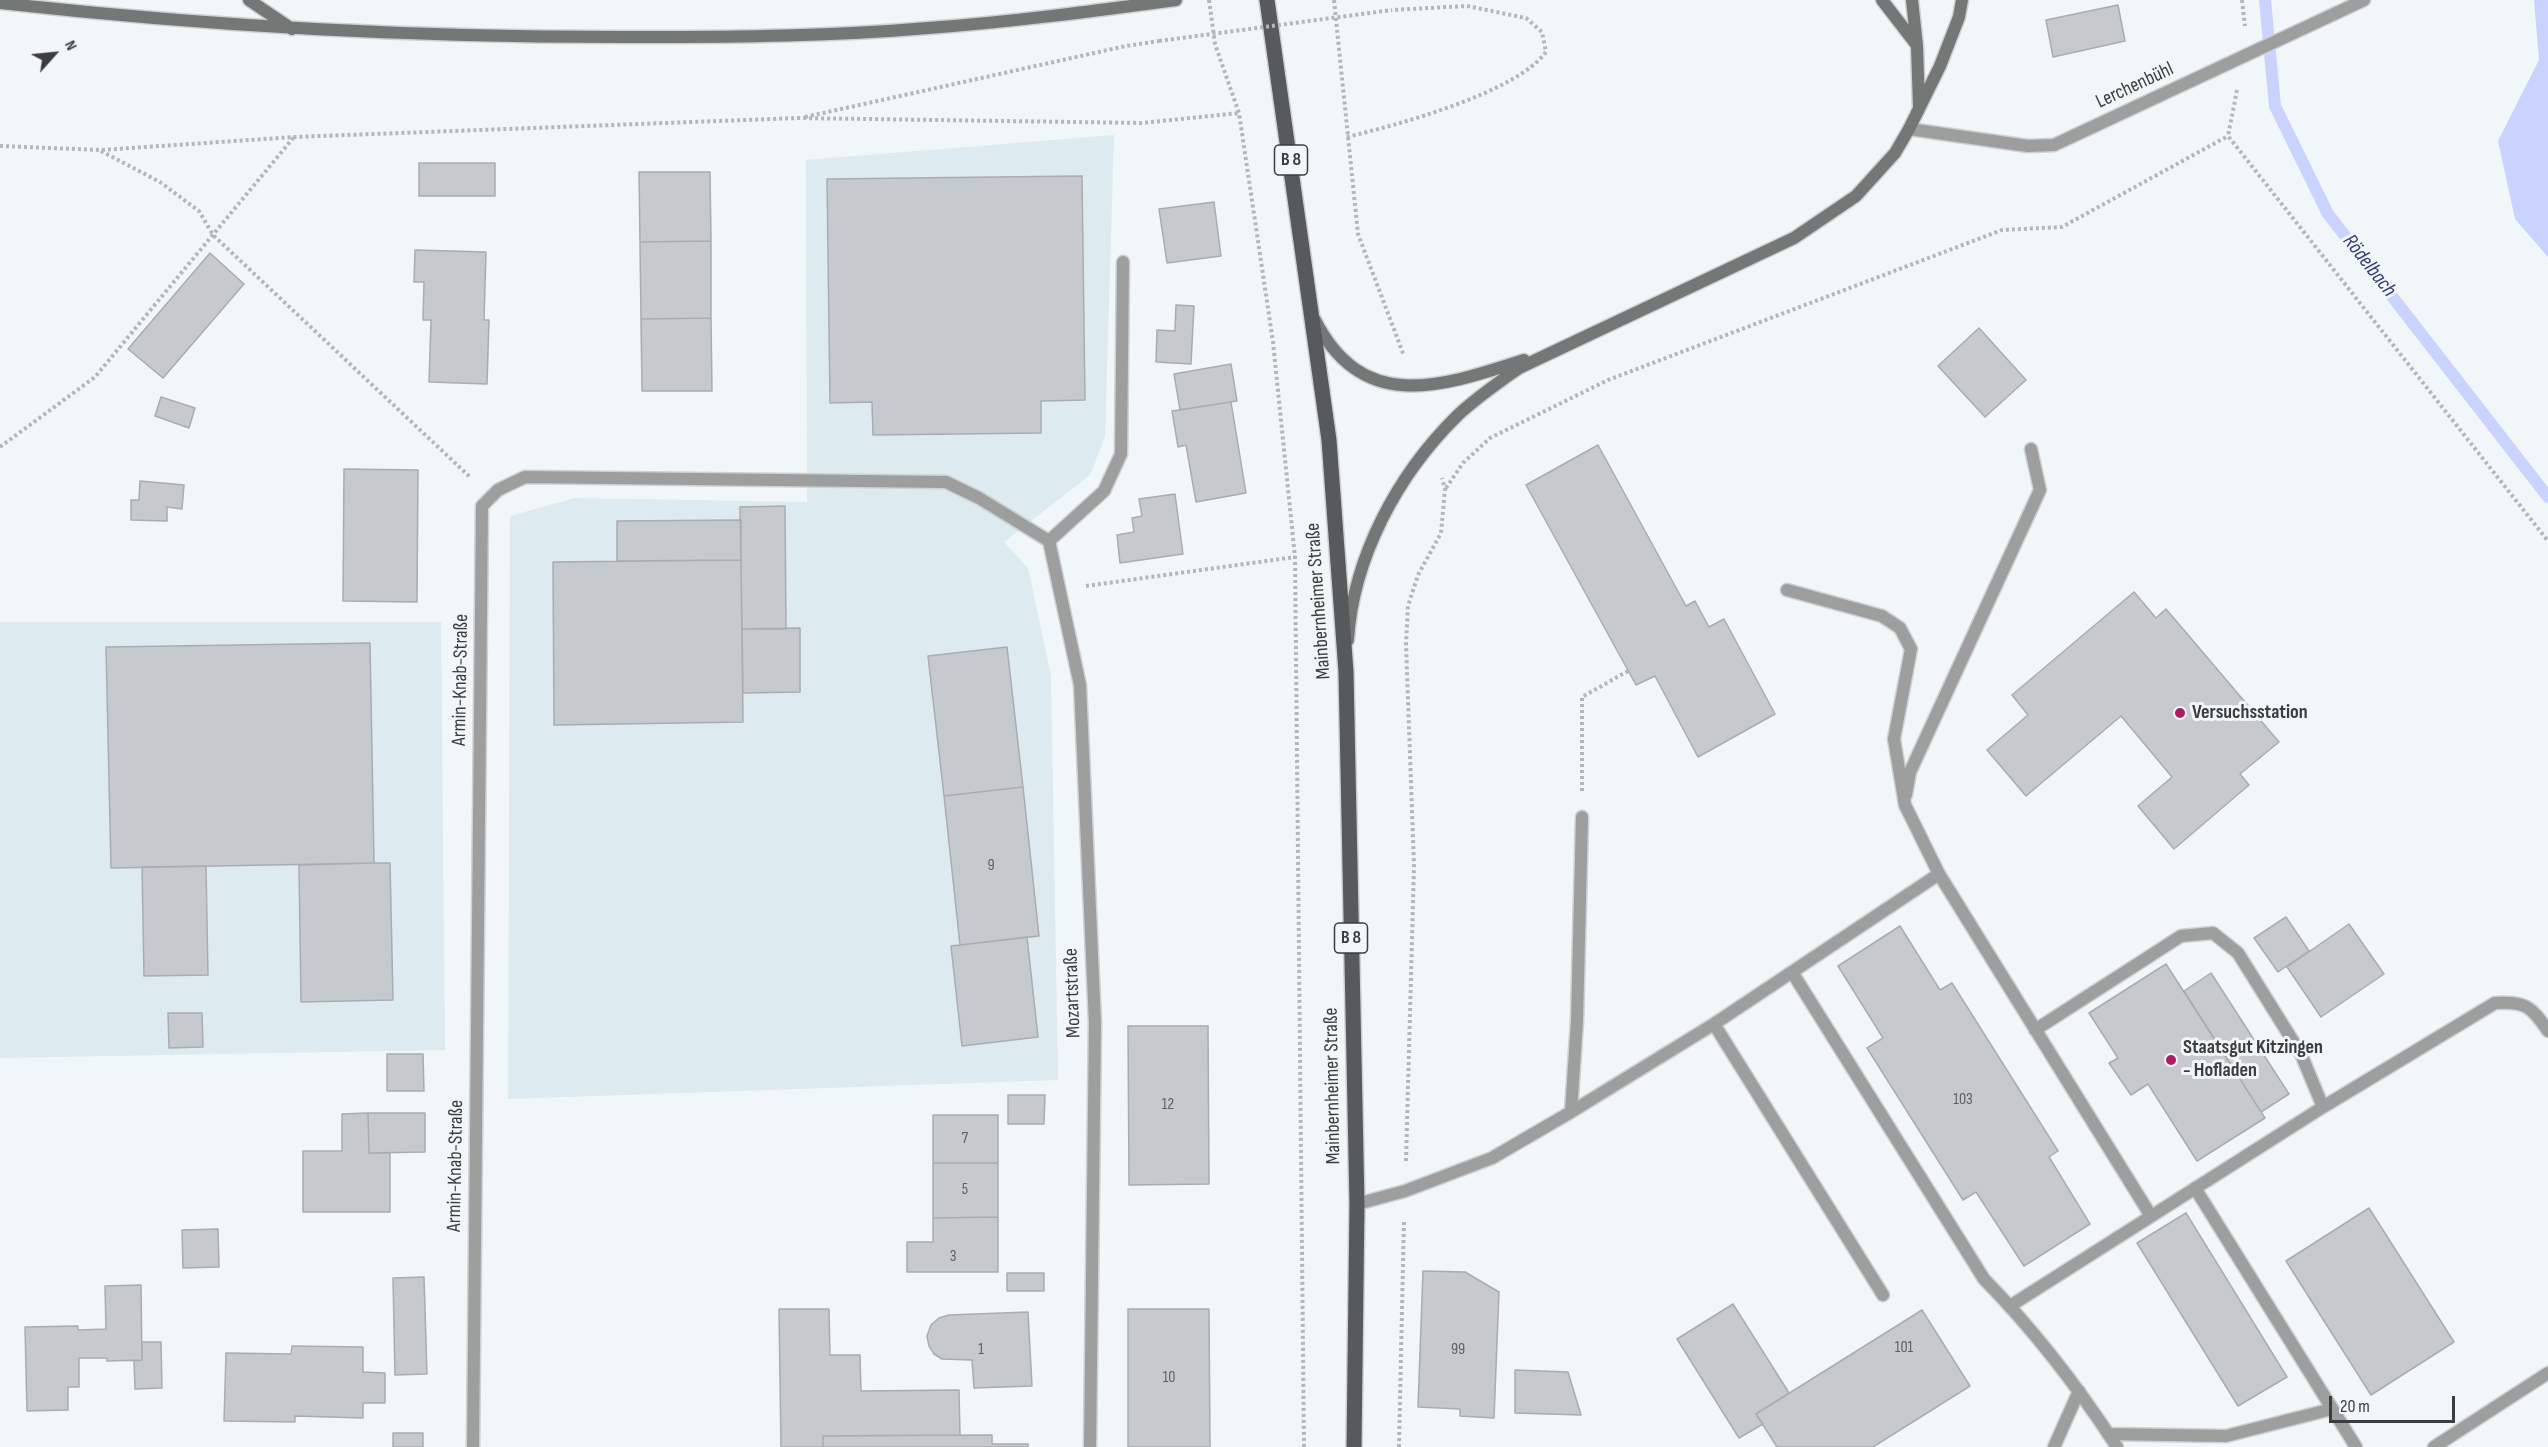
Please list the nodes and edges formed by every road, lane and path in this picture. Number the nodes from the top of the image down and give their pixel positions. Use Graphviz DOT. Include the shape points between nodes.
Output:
graph roads {
  1 [pos="249,0"];
  2 [pos="1176,0"];
  3 [pos="1209,0"];
  4 [pos="1267,0"];
  5 [pos="1334,0"];
  6 [pos="1882,0"];
  7 [pos="1912,0"];
  8 [pos="1962,0"];
  9 [pos="2242,0"];
  10 [pos="2364,0"];
  11 [pos="0,3"];
  12 [pos="59,5"];
  13 [pos="292,29"];
  14 [pos="1917,46"];
  15 [pos="2244,57"];
  16 [pos="1919,108"];
  17 [pos="1239,113"];
  18 [pos="798,118"];
  19 [pos="1909,129"];
  20 [pos="2228,136"];
  21 [pos="294,137"];
  22 [pos="1347,137"];
  23 [pos="0,146"];
  24 [pos="101,150"];
  25 [pos="213,235"];
  26 [pos="1123,261"];
  27 [pos="1314,319"];
  28 [pos="1554,350"];
  29 [pos="1408,387"];
  30 [pos="1431,444"];
  31 [pos="0,447"];
  32 [pos="2031,449"];
  33 [pos="1445,489"];
  34 [pos="490,498"];
  35 [pos="1049,541"];
  36 [pos="2548,541"];
  37 [pos="1295,557"];
  38 [pos="1059,590"];
  39 [pos="1787,590"];
  40 [pos="1628,671"];
  41 [pos="1346,672"];
  42 [pos="1905,805"];
  43 [pos="1582,817"];
  44 [pos="1939,874"];
  45 [pos="1792,972"];
  46 [pos="1714,1024"];
  47 [pos="2035,1030"];
  48 [pos="2548,1031"];
  49 [pos="2323,1107"];
  50 [pos="1571,1112"];
  51 [pos="2195,1188"];
  52 [pos="1405,1191"];
  53 [pos="1357,1204"];
  54 [pos="2151,1216"];
  55 [pos="1883,1295"];
  56 [pos="2010,1306"];
  57 [pos="2548,1373"];
  58 [pos="2079,1391"];
  59 [pos="2332,1409"];
  60 [pos="2108,1434"];
  61 [pos="473,1447"];
  62 [pos="1090,1447"];
  63 [pos="1304,1447"];
  64 [pos="1354,1447"];
  65 [pos="1399,1447"];
  66 [pos="2054,1447"];
  67 [pos="2117,1447"];
  68 [pos="2356,1447"];
  69 [pos="2434,1447"];
  1 -- 13 [label="main road"];
  2 -- 13 [label="main road" via="929,28 734,37 522,38"];
  3 -- 17 [label="path" via="1215,44"];
  4 -- 27 [label="main road, Mainbernheimer Straße / B 8"];
  5 -- 22 [label="path"];
  6 -- 14 [label="main road"];
  7 -- 14 [label="main road"];
  8 -- 16 [label="main road" via="1940,66"];
  9 -- 15 [label="path" via="2246,27"];
  10 -- 15 [label="street, Lerchenbühl"];
  11 -- 12 [label="main road"];
  12 -- 13 [label="main road"];
  14 -- 16 [label="main road"];
  15 -- 19 [label="street, Lerchenbühl" via="2054,145 2028,146"];
  15 -- 20 [label="path"];
  16 -- 19 [label="main road"];
  17 -- 18 [label="path" via="1142,123"];
  17 -- 37 [label="path" via="1273,342"];
  18 -- 21 [label="path"];
  18 -- 22 [label="path, bridge" via="1126,46 1392,10 1467,6 1526,18 1542,33 1546,52 1536,64 1502,85 1421,117"];
  19 -- 28 [label="main road" via="1889,160 1856,196 1794,238"];
  20 -- 33 [label="path" via="2062,227 2002,230 1608,380 1490,438 1463,463"];
  20 -- 36 [label="path"];
  21 -- 24 [label="path"];
  21 -- 25 [label="path"];
  22 -- 29 [label="path" via="1358,234 1404,357"];
  23 -- 24 [label="path"];
  24 -- 25 [label="path" via="160,182 200,211"];
  25 -- 31 [label="path" via="95,377"];
  25 -- 34 [label="path"];
  26 -- 35 [label="street" via="1121,454 1104,492"];
  27 -- 29 [label="main road" via="1326,342 1343,360 1387,384"];
  27 -- 41 [label="main road, Mainbernheimer Straße / B 8" via="1329,440"];
  28 -- 29 [label="main road" via="1485,373"];
  28 -- 30 [label="main road" via="1487,390"];
  30 -- 33 [label="path"];
  30 -- 41 [label="main road" via="1406,478 1369,551 1348,631"];
  32 -- 42 [label="street" via="2040,490 1910,772"];
  33 -- 52 [label="path" via="1441,533 1418,575 1408,606 1414,866"];
  34 -- 35 [label="street" via="525,477 946,482"];
  34 -- 61 [label="street, Armin-Knab-Straße" via="482,506"];
  35 -- 38 [label="street, Mozartstraße"];
  37 -- 38 [label="path"];
  37 -- 63 [label="path"];
  38 -- 62 [label="street, Mozartstraße" via="1080,685 1095,1023"];
  39 -- 42 [label="street" via="1882,616 1900,628 1911,649 1894,739"];
  40 -- 43 [label="path" via="1582,697"];
  41 -- 53 [label="main road, Mainbernheimer Straße / B 8"];
  42 -- 44 [label="street"];
  43 -- 50 [label="street"];
  44 -- 45 [label="street"];
  44 -- 47 [label="street"];
  45 -- 46 [label="street"];
  45 -- 56 [label="street" via="1984,1279"];
  46 -- 50 [label="street"];
  46 -- 55 [label="street"];
  47 -- 49 [label="street" via="2181,936 2212,933 2238,953 2301,1054"];
  47 -- 54 [label="street"];
  48 -- 49 [label="street" via="2538,1015 2518,1002 2495,1004"];
  49 -- 51 [label="street"];
  50 -- 52 [label="street" via="1492,1158"];
  51 -- 54 [label="street"];
  51 -- 59 [label="street"];
  52 -- 53 [label="street"];
  52 -- 65 [label="path"];
  53 -- 64 [label="main road, Mainbernheimer Straße / B 8"];
  54 -- 56 [label="street"];
  56 -- 58 [label="street"];
  57 -- 69 [label="street"];
  58 -- 60 [label="street"];
  58 -- 66 [label="street"];
  59 -- 60 [label="street" via="2226,1436"];
  59 -- 68 [label="street"];
  60 -- 67 [label="street"];
}
